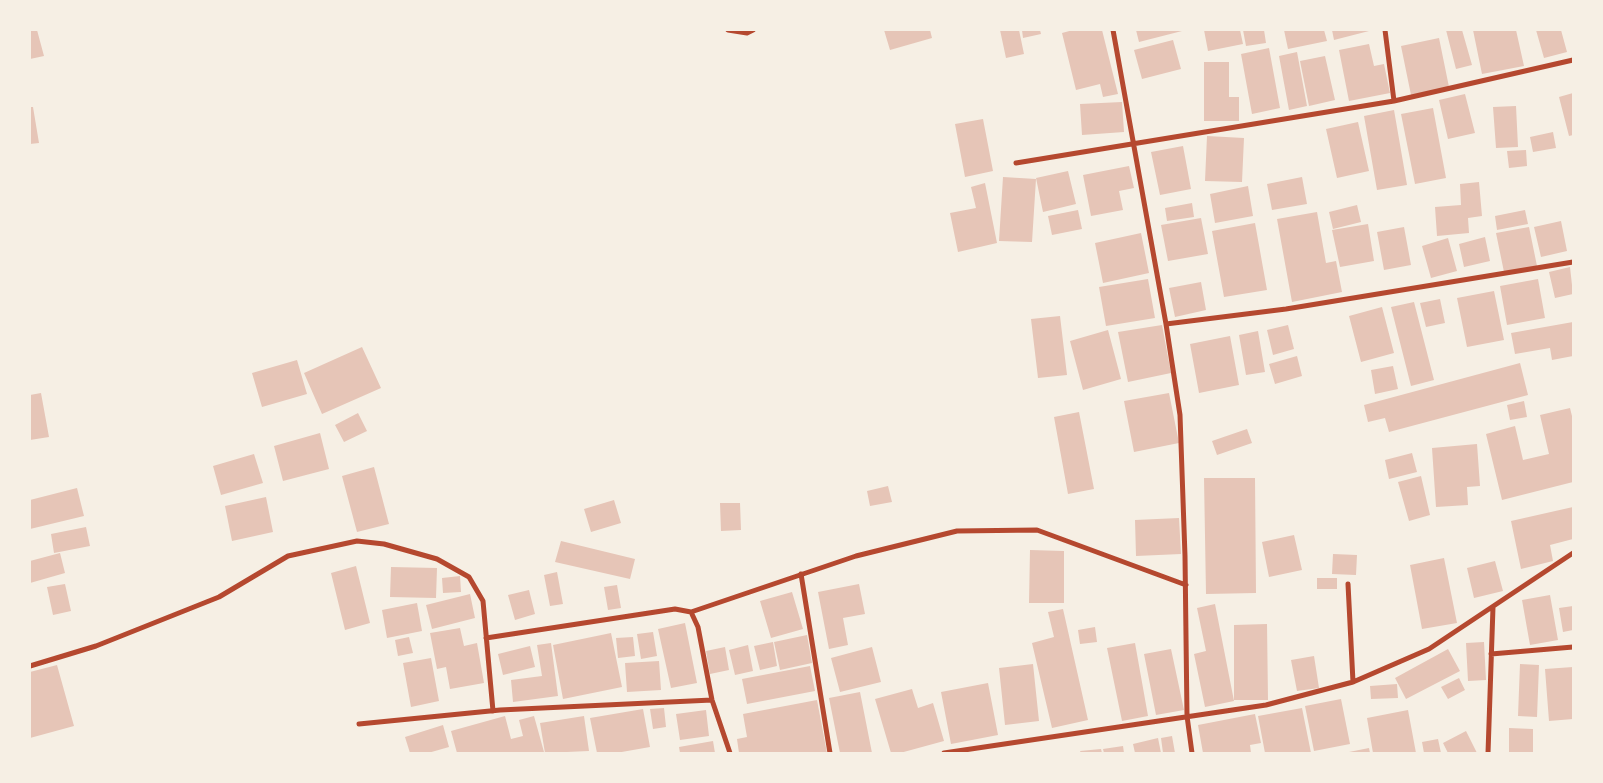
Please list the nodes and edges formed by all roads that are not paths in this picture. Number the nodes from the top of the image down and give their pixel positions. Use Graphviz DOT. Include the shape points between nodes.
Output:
graph roads {
  1 [pos="728,30"];
  2 [pos="753,30"];
  3 [pos="1113,30"];
  4 [pos="1384,30"];
  5 [pos="1573,60"];
  6 [pos="1394,101"];
  7 [pos="1135,143"];
  8 [pos="1016,163"];
  9 [pos="1573,262"];
  10 [pos="1166,324"];
  11 [pos="1573,553"];
  12 [pos="801,574"];
  13 [pos="1348,584"];
  14 [pos="1186,585"];
  15 [pos="1493,607"];
  16 [pos="691,612"];
  17 [pos="486,638"];
  18 [pos="1573,647"];
  19 [pos="1492,654"];
  20 [pos="30,666"];
  21 [pos="1352,682"];
  22 [pos="712,700"];
  23 [pos="493,711"];
  24 [pos="1187,716"];
  25 [pos="359,724"];
  26 [pos="730,753"];
  27 [pos="830,753"];
  28 [pos="944,753"];
  29 [pos="1192,753"];
  30 [pos="1488,753"];
  1 -- 2 [label="street" via="747,33"];
  3 -- 7 [label="street"];
  4 -- 6 [label="street"];
  5 -- 6 [label="street"];
  6 -- 7 [label="street"];
  7 -- 8 [label="street"];
  7 -- 10 [label="street"];
  9 -- 10 [label="street" via="1286,309"];
  10 -- 14 [label="street" via="1180,415"];
  11 -- 15 [label="street"];
  12 -- 14 [label="street" via="856,556 957,531 1037,530"];
  12 -- 16 [label="street"];
  12 -- 27 [label="street"];
  13 -- 21 [label="street"];
  14 -- 24 [label="street"];
  15 -- 19 [label="street"];
  15 -- 21 [label="street" via="1429,649"];
  16 -- 17 [label="street" via="675,609"];
  16 -- 22 [label="street" via="698,627"];
  17 -- 20 [label="street" via="483,601 469,577 437,559 384,544 358,541 288,556 219,598 96,646"];
  17 -- 23 [label="street"];
  18 -- 19 [label="street"];
  19 -- 30 [label="street"];
  21 -- 24 [label="street" via="1266,705"];
  22 -- 23 [label="street"];
  22 -- 26 [label="street"];
  23 -- 25 [label="street"];
  24 -- 28 [label="street"];
  24 -- 29 [label="street"];
}
